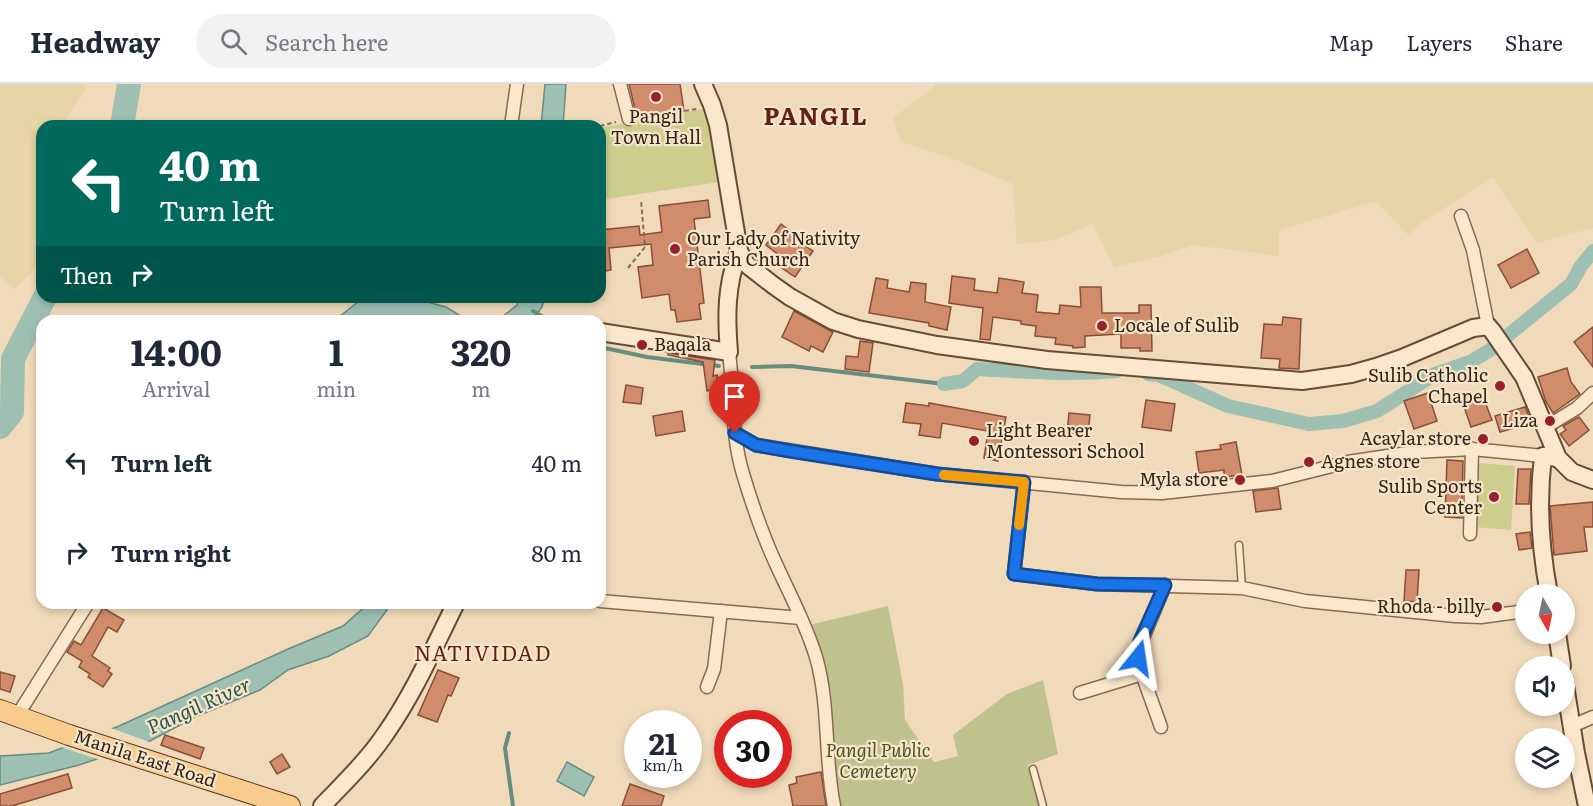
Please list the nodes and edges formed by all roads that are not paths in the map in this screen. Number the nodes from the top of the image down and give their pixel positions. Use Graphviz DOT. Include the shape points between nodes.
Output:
graph roads {
  1 [pos="517,84"];
  2 [pos="620,84"];
  3 [pos="703,84"];
  4 [pos="628,119"];
  5 [pos="512,120"];
  6 [pos="1461,216"];
  7 [pos="739,251"];
  8 [pos="1492,331"];
  9 [pos="606,333"];
  10 [pos="729,352"];
  11 [pos="1593,393"];
  12 [pos="1546,427"];
  13 [pos="735,433"];
  14 [pos="1472,449"];
  15 [pos="1550,457"];
  16 [pos="1593,480"];
  17 [pos="1024,482"];
  18 [pos="1470,534"];
  19 [pos="1239,545"];
  20 [pos="1547,584"];
  21 [pos="1165,585"];
  22 [pos="1242,588"];
  23 [pos="606,601"];
  24 [pos="84,609"];
  25 [pos="453,609"];
  26 [pos="721,611"];
  27 [pos="1515,612"];
  28 [pos="801,618"];
  29 [pos="1142,674"];
  30 [pos="707,687"];
  31 [pos="1080,693"];
  32 [pos="8,713"];
  33 [pos="1570,716"];
  34 [pos="1593,717"];
  35 [pos="1572,726"];
  36 [pos="1161,727"];
  37 [pos="1033,769"];
  38 [pos="290,806"];
  39 [pos="322,806"];
  40 [pos="834,806"];
  41 [pos="1043,806"];
  42 [pos="1587,806"];
  1 -- 5 [label="street"];
  2 -- 4 [label="street"];
  3 -- 7 [label="main road" via="718,125"];
  6 -- 8 [label="street"];
  7 -- 8 [label="main road" via="746,264 773,285 833,321 937,345 1047,360 1302,381 1376,368 1473,328"];
  7 -- 10 [label="main road" via="727,298"];
  8 -- 12 [label="main road" via="1524,377"];
  9 -- 10 [label="main road"];
  10 -- 13 [label="street"];
  11 -- 12 [label="street"];
  12 -- 15 [label="main road"];
  13 -- 17 [label="street" via="756,445 790,451 937,474"];
  13 -- 28 [label="street" via="753,503"];
  14 -- 15 [label="street"];
  14 -- 17 [label="street" via="1414,452 1348,462 1272,481 1162,493"];
  14 -- 18 [label="street"];
  15 -- 16 [label="main road"];
  15 -- 20 [label="main road" via="1539,488 1538,522"];
  17 -- 21 [label="street" via="1014,574 1097,584"];
  19 -- 22 [label="lane"];
  21 -- 22 [label="street"];
  21 -- 29 [label="street" via="1138,650"];
  22 -- 27 [label="street" via="1305,602 1455,616"];
  23 -- 26 [label="street"];
  24 -- 32 [label="street"];
  25 -- 39 [label="main road" via="386,733"];
  26 -- 28 [label="street"];
  26 -- 30 [label="street" via="714,669"];
  28 -- 40 [label="street" via="820,675"];
  29 -- 31 [label="street"];
  29 -- 36 [label="street"];
  32 -- 38 [label="main road, Manila East Road"];
  33 -- 35 [label="main road"];
  34 -- 35 [label="street"];
  35 -- 42 [label="main road"];
  37 -- 41 [label="lane"];
}
